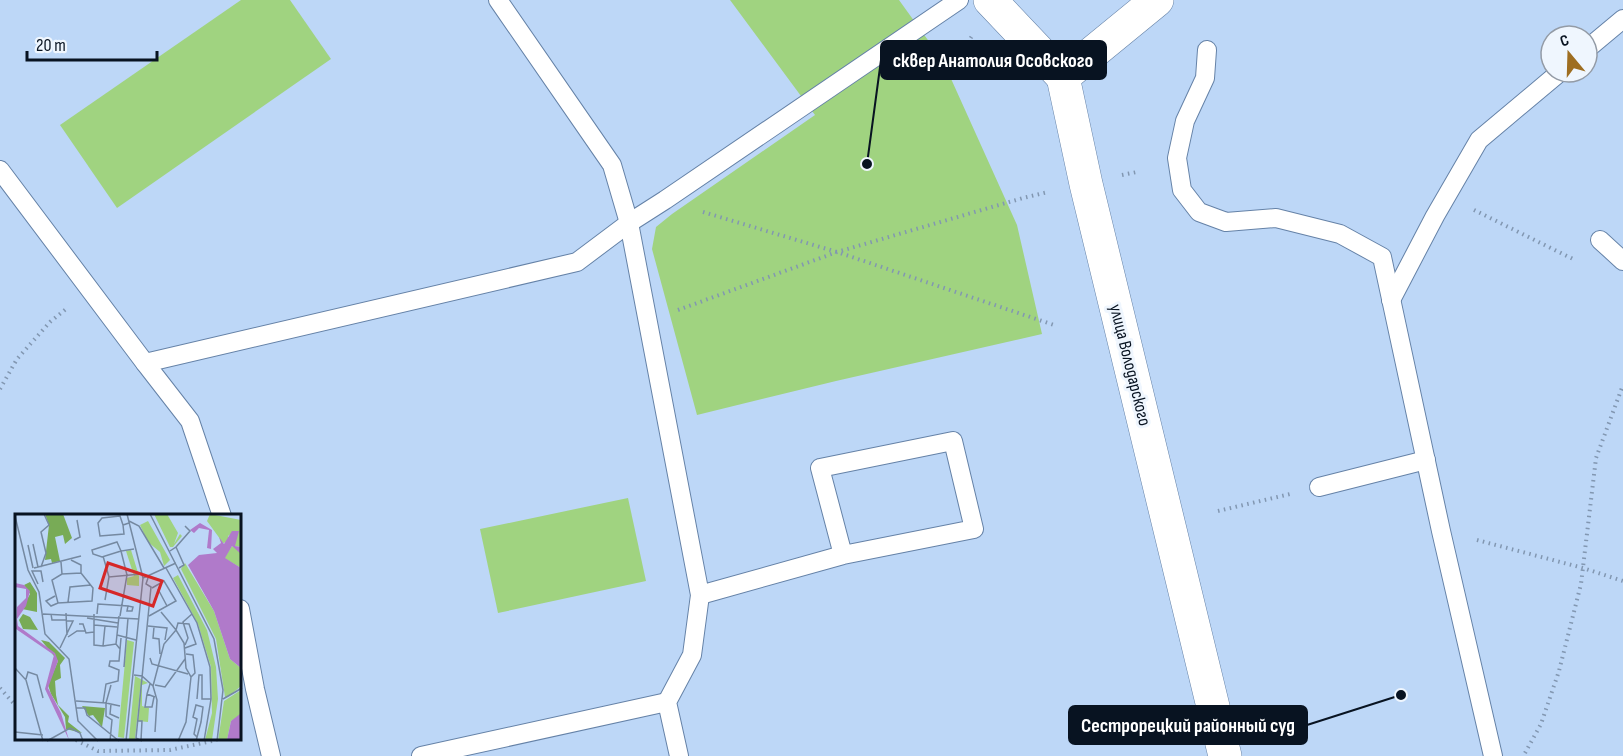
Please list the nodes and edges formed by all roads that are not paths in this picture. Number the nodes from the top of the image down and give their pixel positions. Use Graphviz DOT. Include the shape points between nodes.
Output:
graph roads {
  1 [pos="498,0"];
  2 [pos="959,0"];
  3 [pos="990,0"];
  4 [pos="1156,0"];
  5 [pos="1623,19"];
  6 [pos="1599,39"];
  7 [pos="1208,50"];
  8 [pos="1063,77"];
  9 [pos="1546,84"];
  10 [pos="0,170"];
  11 [pos="629,222"];
  12 [pos="1600,240"];
  13 [pos="1623,261"];
  14 [pos="1391,300"];
  15 [pos="145,363"];
  16 [pos="1426,460"];
  17 [pos="1319,487"];
  18 [pos="221,514"];
  19 [pos="843,555"];
  20 [pos="700,595"];
  21 [pos="242,620"];
  22 [pos="667,702"];
  23 [pos="271,756"];
  24 [pos="421,756"];
  25 [pos="678,756"];
  26 [pos="1225,756"];
  27 [pos="1493,756"];
  1 -- 11 [label="lane" via="612,165"];
  2 -- 11 [label="lane"];
  3 -- 8 [label="main road"];
  4 -- 8 [label="main road"];
  5 -- 6 [label="lane"];
  7 -- 14 [label="lane" via="1205,78 1185,122 1177,158 1182,190 1199,212 1226,222 1276,218 1340,234 1382,257"];
  8 -- 26 [label="main road, улица Володарского"];
  9 -- 14 [label="lane" via="1479,140"];
  10 -- 15 [label="lane"];
  11 -- 15 [label="lane" via="577,262"];
  11 -- 20 [label="lane"];
  12 -- 13 [label="lane"];
  14 -- 16 [label="lane"];
  15 -- 18 [label="lane" via="190,421"];
  16 -- 17 [label="lane"];
  16 -- 27 [label="lane"];
  19 -- 19 [label="lane" via="820,468 953,441 975,529"];
  19 -- 20 [label="lane"];
  20 -- 22 [label="lane" via="692,655"];
  21 -- 23 [label="lane"];
  22 -- 24 [label="lane"];
  22 -- 25 [label="lane"];
}
